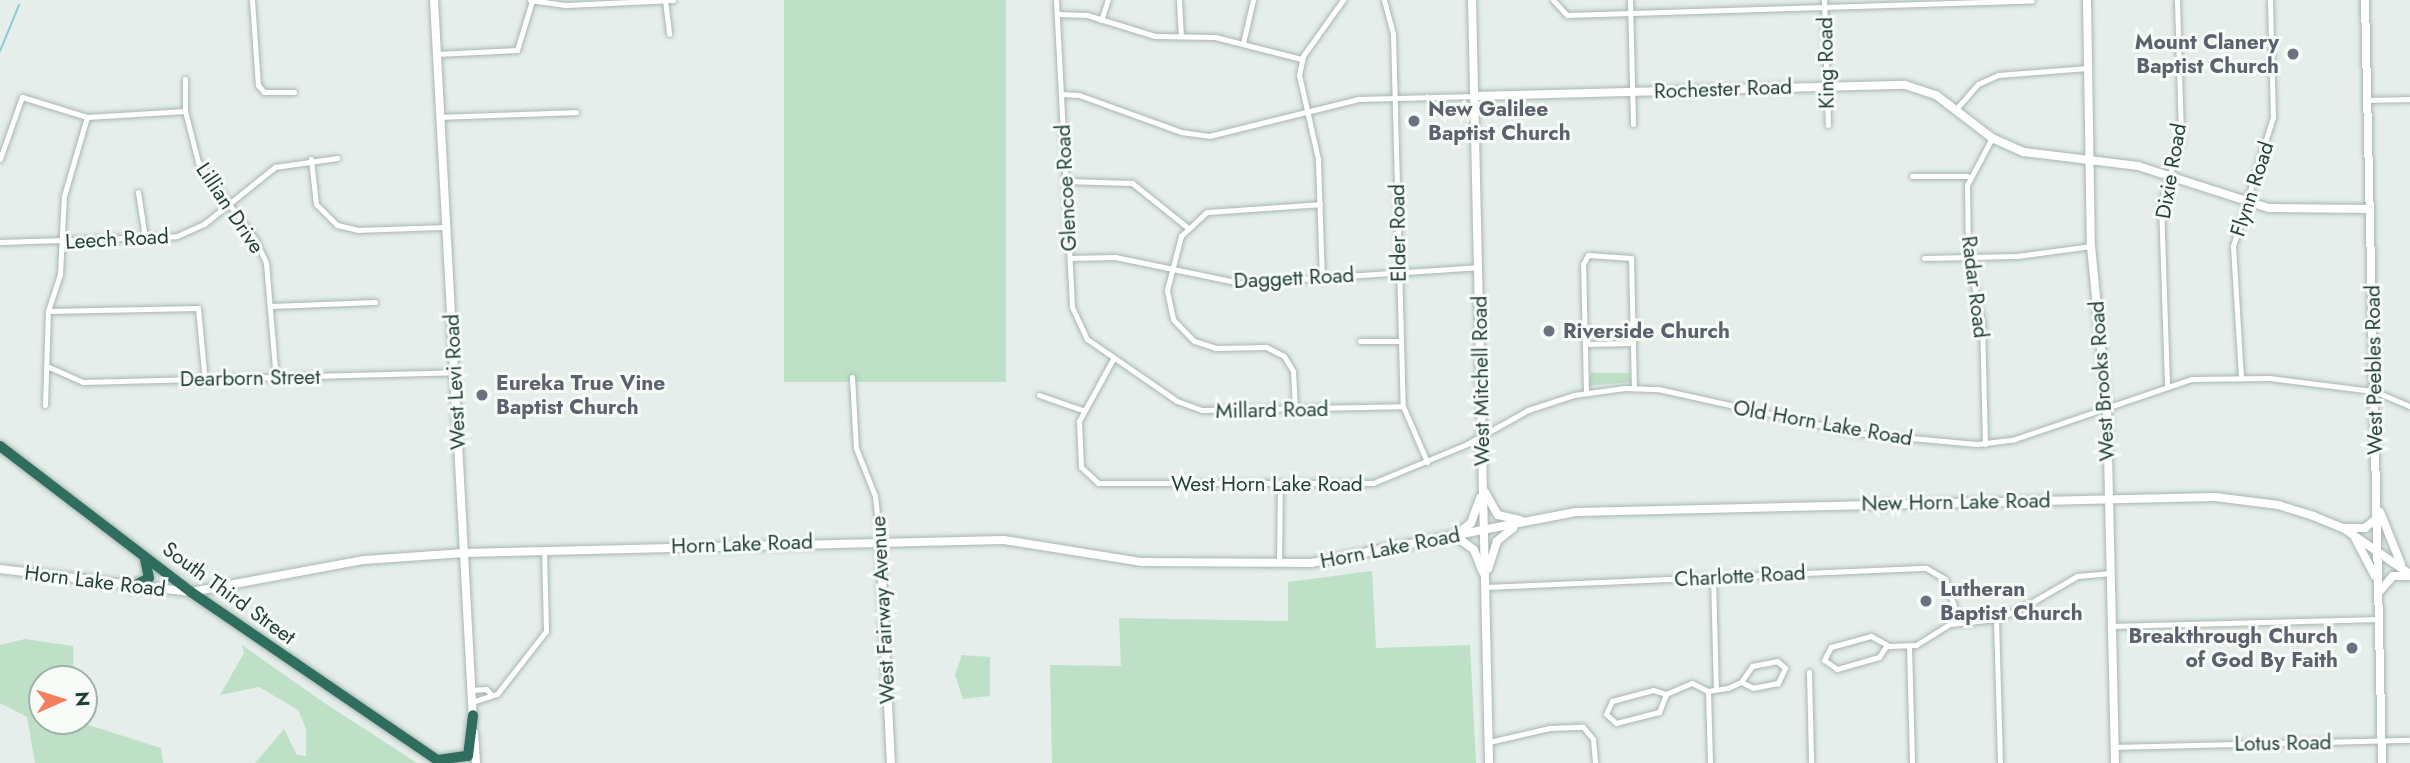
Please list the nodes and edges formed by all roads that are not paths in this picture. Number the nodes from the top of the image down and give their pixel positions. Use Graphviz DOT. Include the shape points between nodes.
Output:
graph roads {
  1 [pos="252,0"];
  2 [pos="434,0"];
  3 [pos="531,0"];
  4 [pos="673,0"];
  5 [pos="1056,0"];
  6 [pos="1108,0"];
  7 [pos="1179,0"];
  8 [pos="1253,0"];
  9 [pos="1343,0"];
  10 [pos="1384,0"];
  11 [pos="1472,0"];
  12 [pos="1553,0"];
  13 [pos="1630,0"];
  14 [pos="1734,0"];
  15 [pos="2032,0"];
  16 [pos="2087,0"];
  17 [pos="2177,0"];
  18 [pos="2270,0"];
  19 [pos="2365,0"];
  20 [pos="665,1"];
  21 [pos="1825,4"];
  22 [pos="1734,9"];
  23 [pos="1630,12"];
  24 [pos="1057,14"];
  25 [pos="1101,20"];
  26 [pos="669,34"];
  27 [pos="1181,36"];
  28 [pos="1243,43"];
  29 [pos="437,54"];
  30 [pos="1301,59"];
  31 [pos="2088,68"];
  32 [pos="185,79"];
  33 [pos="1827,86"];
  34 [pos="1632,91"];
  35 [pos="294,92"];
  36 [pos="1061,94"];
  37 [pos="1475,96"];
  38 [pos="1394,97"];
  39 [pos="2410,99"];
  40 [pos="2367,100"];
  41 [pos="1957,108"];
  42 [pos="186,111"];
  43 [pos="576,112"];
  44 [pos="1307,113"];
  45 [pos="87,117"];
  46 [pos="439,117"];
  47 [pos="1633,124"];
  48 [pos="1828,125"];
  49 [pos="1992,138"];
  50 [pos="337,158"];
  51 [pos="0,159"];
  52 [pos="311,159"];
  53 [pos="2089,161"];
  54 [pos="1912,176"];
  55 [pos="1967,176"];
  56 [pos="2171,176"];
  57 [pos="1065,181"];
  58 [pos="138,192"];
  59 [pos="2247,201"];
  60 [pos="1320,204"];
  61 [pos="227,205"];
  62 [pos="2370,209"];
  63 [pos="445,227"];
  64 [pos="1187,227"];
  65 [pos="145,238"];
  66 [pos="0,242"];
  67 [pos="62,242"];
  68 [pos="2091,246"];
  69 [pos="1968,257"];
  70 [pos="1069,258"];
  71 [pos="1924,258"];
  72 [pos="1478,267"];
  73 [pos="1172,269"];
  74 [pos="1399,269"];
  75 [pos="1322,281"];
  76 [pos="375,302"];
  77 [pos="271,306"];
  78 [pos="48,311"];
  79 [pos="1360,341"];
  80 [pos="1401,341"];
  81 [pos="1633,343"];
  82 [pos="1585,344"];
  83 [pos="1114,359"];
  84 [pos="49,368"];
  85 [pos="455,372"];
  86 [pos="852,377"];
  87 [pos="2241,377"];
  88 [pos="276,379"];
  89 [pos="205,382"];
  90 [pos="2167,384"];
  91 [pos="1634,387"];
  92 [pos="2374,391"];
  93 [pos="1586,392"];
  94 [pos="1039,396"];
  95 [pos="45,405"];
  96 [pos="1403,406"];
  97 [pos="2410,406"];
  98 [pos="1295,409"];
  99 [pos="2107,409"];
  100 [pos="1082,410"];
  101 [pos="1482,436"];
  102 [pos="1985,444"];
  103 [pos="0,446"];
  104 [pos="1427,462"];
  105 [pos="1280,485"];
  106 [pos="1483,488"];
  107 [pos="2109,500"];
  108 [pos="2376,500"];
  109 [pos="2377,518"];
  110 [pos="1530,521"];
  111 [pos="2343,528"];
  112 [pos="1484,530"];
  113 [pos="2351,533"];
  114 [pos="1454,536"];
  115 [pos="880,541"];
  116 [pos="2377,549"];
  117 [pos="544,551"];
  118 [pos="464,553"];
  119 [pos="142,554"];
  120 [pos="1279,563"];
  121 [pos="0,569"];
  122 [pos="2109,573"];
  123 [pos="2408,573"];
  124 [pos="1713,577"];
  125 [pos="1486,583"];
  126 [pos="2377,583"];
  127 [pos="130,588"];
  128 [pos="191,592"];
  129 [pos="2378,595"];
  130 [pos="1996,619"];
  131 [pos="2378,619"];
  132 [pos="1959,621"];
  133 [pos="2110,626"];
  134 [pos="1887,645"];
  135 [pos="1909,646"];
  136 [pos="1809,672"];
  137 [pos="1741,682"];
  138 [pos="1716,688"];
  139 [pos="471,690"];
  140 [pos="1708,691"];
  141 [pos="1666,694"];
  142 [pos="492,695"];
  143 [pos="472,702"];
  144 [pos="473,715"];
  145 [pos="2382,740"];
  146 [pos="2410,740"];
  147 [pos="1489,742"];
  148 [pos="2114,747"];
  149 [pos="440,762"];
  150 [pos="476,763"];
  151 [pos="891,763"];
  152 [pos="1489,763"];
  153 [pos="1595,763"];
  154 [pos="1710,763"];
  155 [pos="1811,763"];
  156 [pos="1912,763"];
  157 [pos="2000,763"];
  158 [pos="2115,763"];
  159 [pos="2382,763"];
  1 -- 35 [label="street" via="261,90"];
  2 -- 29 [label="main road, West Levi Road"];
  3 -- 20 [label="street" via="567,5"];
  3 -- 29 [label="street" via="517,50"];
  4 -- 20 [label="street"];
  5 -- 24 [label="street, Glencoe Road"];
  6 -- 25 [label="street"];
  7 -- 27 [label="street"];
  8 -- 28 [label="street"];
  9 -- 30 [label="street"];
  10 -- 38 [label="street, Elder Road" via="1392,21"];
  11 -- 37 [label="main road, West Mitchell Road"];
  12 -- 23 [label="street" via="1567,15"];
  13 -- 23 [label="street"];
  14 -- 22 [label="street"];
  15 -- 21 [label="street"];
  16 -- 31 [label="main road, West Brooks Road"];
  17 -- 56 [label="street, Dixie Road" via="2181,136"];
  18 -- 59 [label="street, Flynn Road" via="2273,117"];
  19 -- 40 [label="main road, West Peebles Road"];
  20 -- 26 [label="street"];
  21 -- 22 [label="street"];
  21 -- 33 [label="street, King Road"];
  22 -- 23 [label="street"];
  23 -- 34 [label="street"];
  24 -- 25 [label="street"];
  24 -- 36 [label="street, Glencoe Road"];
  25 -- 27 [label="street" via="1145,35"];
  27 -- 28 [label="street"];
  28 -- 30 [label="street"];
  29 -- 46 [label="main road, West Levi Road"];
  30 -- 44 [label="street" via="1299,85"];
  31 -- 41 [label="street" via="1998,75 1978,85"];
  31 -- 53 [label="main road, West Brooks Road"];
  32 -- 42 [label="street, Lillian Drive"];
  33 -- 34 [label="main road, Rochester Road"];
  33 -- 41 [label="main road, Rochester Road" via="1911,86"];
  33 -- 48 [label="street, King Road"];
  34 -- 37 [label="main road, Rochester Road"];
  34 -- 47 [label="street"];
  36 -- 44 [label="street, Rochester Road" via="1079,95 1203,136 1233,134"];
  36 -- 57 [label="street, Glencoe Road"];
  37 -- 38 [label="street, Rochester Road"];
  37 -- 72 [label="main road, West Mitchell Road"];
  38 -- 44 [label="street, Rochester Road" via="1358,99"];
  38 -- 74 [label="street, Elder Road"];
  39 -- 40 [label="street"];
  40 -- 62 [label="main road, West Peebles Road"];
  41 -- 49 [label="main road, Rochester Road"];
  42 -- 45 [label="street"];
  42 -- 61 [label="street, Lillian Drive" via="201,170"];
  43 -- 46 [label="street"];
  44 -- 60 [label="street" via="1317,151"];
  45 -- 51 [label="street" via="22,97"];
  45 -- 67 [label="street" via="64,196"];
  46 -- 63 [label="main road, West Levi Road"];
  49 -- 53 [label="main road, Rochester Road" via="2024,152"];
  49 -- 55 [label="street"];
  50 -- 52 [label="street, Leech Road"];
  52 -- 61 [label="street, Leech Road" via="275,167"];
  52 -- 63 [label="street" via="316,204 337,225 358,230"];
  53 -- 56 [label="main road, Rochester Road" via="2138,166"];
  53 -- 68 [label="main road, West Brooks Road"];
  54 -- 55 [label="street"];
  55 -- 69 [label="street, Radar Road"];
  56 -- 59 [label="main road, Rochester Road"];
  56 -- 90 [label="street, Dixie Road" via="2160,214"];
  57 -- 64 [label="street" via="1132,183"];
  57 -- 70 [label="street, Glencoe Road"];
  58 -- 65 [label="street"];
  59 -- 62 [label="main road, Rochester Road" via="2282,210"];
  59 -- 87 [label="street, Flynn Road" via="2233,246"];
  60 -- 64 [label="street" via="1224,207"];
  60 -- 75 [label="street"];
  61 -- 65 [label="street, Leech Road" via="189,233"];
  61 -- 77 [label="street, Lillian Drive" via="261,251"];
  62 -- 92 [label="main road, West Peebles Road"];
  63 -- 85 [label="main road, West Levi Road"];
  64 -- 73 [label="street"];
  65 -- 67 [label="street, Leech Road"];
  66 -- 67 [label="street, Leech Road"];
  67 -- 78 [label="street"];
  68 -- 69 [label="street"];
  68 -- 99 [label="main road, West Brooks Road"];
  69 -- 71 [label="street"];
  69 -- 102 [label="street, Radar Road" via="1982,323"];
  70 -- 73 [label="street, Daggett Road" via="1115,257"];
  70 -- 83 [label="street, Glencoe Road" via="1077,326"];
  72 -- 74 [label="street, Daggett Road"];
  72 -- 101 [label="main road, West Mitchell Road"];
  73 -- 75 [label="street, Daggett Road" via="1234,283"];
  73 -- 98 [label="street" via="1168,303 1181,330 1208,346 1266,347 1281,353 1293,371"];
  74 -- 75 [label="street, Daggett Road"];
  74 -- 80 [label="street, Elder Road"];
  76 -- 77 [label="street"];
  77 -- 88 [label="street, Lillian Drive"];
  78 -- 84 [label="street"];
  78 -- 89 [label="street" via="198,308"];
  79 -- 80 [label="street"];
  80 -- 96 [label="street, Elder Road"];
  81 -- 82 [label="street"];
  81 -- 82 [label="street" via="1631,262 1626,254 1584,256"];
  81 -- 91 [label="street"];
  82 -- 93 [label="street"];
  83 -- 98 [label="street, Millard Road" via="1195,409"];
  83 -- 100 [label="street"];
  84 -- 89 [label="street, Dearborn Street" via="83,382"];
  84 -- 95 [label="street" via="43,384"];
  85 -- 88 [label="street, Dearborn Street"];
  85 -- 118 [label="main road, West Levi Road"];
  86 -- 115 [label="street, West Fairway Avenue" via="857,452 875,496"];
  87 -- 90 [label="street, Old Horn Lake Road"];
  87 -- 92 [label="street, Old Horn Lake Road"];
  88 -- 89 [label="street, Dearborn Street"];
  90 -- 99 [label="street, Old Horn Lake Road"];
  91 -- 93 [label="street, Old Horn Lake Road"];
  91 -- 102 [label="street, Old Horn Lake Road" via="1856,433"];
  92 -- 97 [label="street"];
  92 -- 108 [label="main road, West Peebles Road"];
  93 -- 101 [label="street, Old Horn Lake Road" via="1528,410"];
  94 -- 100 [label="street"];
  96 -- 98 [label="street, Millard Road"];
  96 -- 104 [label="street, Elder Road"];
  99 -- 102 [label="street, Old Horn Lake Road"];
  99 -- 107 [label="main road, West Brooks Road"];
  100 -- 105 [label="street, West Horn Lake Road" via="1079,457 1086,477 1102,483"];
  101 -- 104 [label="street, West Horn Lake Road"];
  101 -- 106 [label="main road, West Mitchell Road"];
  103 -- 119 [label="highway, South Third Street"];
  104 -- 105 [label="street, West Horn Lake Road" via="1368,484"];
  105 -- 120 [label="street"];
  106 -- 110 [label="main road" via="1501,517"];
  106 -- 112 [label="main road, West Mitchell Road"];
  106 -- 114 [label="main road" via="1473,520"];
  107 -- 110 [label="main road, New Horn Lake Road" via="1656,508"];
  107 -- 111 [label="main road, New Horn Lake Road" via="2248,500"];
  107 -- 122 [label="main road, West Brooks Road"];
  108 -- 109 [label="main road, West Peebles Road"];
  108 -- 123 [label="main road"];
  109 -- 111 [label="main road" via="2365,528"];
  109 -- 116 [label="main road, West Peebles Road"];
  110 -- 112 [label="main road, New Horn Lake Road"];
  110 -- 125 [label="main road" via="1499,538"];
  111 -- 113 [label="main road, New Horn Lake Road"];
  112 -- 114 [label="main road, Horn Lake Road"];
  112 -- 125 [label="main road, West Mitchell Road"];
  113 -- 116 [label="main road, New Horn Lake Road"];
  113 -- 126 [label="main road"];
  114 -- 120 [label="main road, Horn Lake Road" via="1341,560"];
  114 -- 125 [label="main road" via="1474,550"];
  115 -- 117 [label="main road, Horn Lake Road"];
  115 -- 120 [label="main road, Horn Lake Road" via="1017,540 1142,562"];
  115 -- 151 [label="main road, West Fairway Avenue"];
  116 -- 123 [label="main road, New Horn Lake Road"];
  116 -- 126 [label="main road, West Peebles Road"];
  117 -- 118 [label="main road, Horn Lake Road"];
  117 -- 142 [label="street" via="546,631"];
  118 -- 128 [label="main road, Horn Lake Road" via="364,560"];
  118 -- 139 [label="main road, West Levi Road"];
  119 -- 127 [label="highway" via="149,578"];
  119 -- 128 [label="highway, South Third Street"];
  121 -- 127 [label="main road, Horn Lake Road"];
  122 -- 130 [label="street" via="2077,576 2048,596"];
  122 -- 133 [label="main road, West Brooks Road"];
  123 -- 129 [label="main road" via="2393,576"];
  124 -- 125 [label="street, Charlotte Road"];
  124 -- 132 [label="street, Charlotte Road" via="1930,569 1947,583"];
  124 -- 138 [label="street"];
  125 -- 147 [label="main road, West Mitchell Road"];
  126 -- 129 [label="main road, West Peebles Road"];
  127 -- 128 [label="main road, Horn Lake Road"];
  128 -- 149 [label="highway, South Third Street"];
  129 -- 131 [label="main road, West Peebles Road"];
  130 -- 132 [label="street"];
  130 -- 157 [label="street"];
  131 -- 133 [label="street"];
  131 -- 145 [label="main road, West Peebles Road"];
  132 -- 135 [label="street"];
  133 -- 148 [label="main road, West Brooks Road"];
  134 -- 134 [label="street" via="1871,636 1829,648 1825,662 1837,669 1878,657"];
  134 -- 135 [label="street"];
  135 -- 156 [label="street"];
  136 -- 155 [label="street"];
  137 -- 137 [label="street" via="1753,688 1779,683 1785,668 1777,661 1752,666"];
  137 -- 138 [label="street"];
  138 -- 140 [label="street"];
  139 -- 142 [label="street"];
  139 -- 143 [label="main road, West Levi Road"];
  140 -- 141 [label="street" via="1692,683"];
  140 -- 154 [label="street"];
  141 -- 141 [label="street" via="1655,690 1612,701 1606,714 1616,723 1659,712"];
  142 -- 143 [label="street"];
  143 -- 144 [label="main road, West Levi Road"];
  144 -- 149 [label="highway" via="468,756"];
  144 -- 150 [label="main road, West Levi Road"];
  145 -- 146 [label="street, Lotus Road"];
  145 -- 148 [label="street, Lotus Road"];
  145 -- 159 [label="main road, West Peebles Road"];
  147 -- 152 [label="main road, West Mitchell Road"];
  147 -- 153 [label="street" via="1549,728 1583,727 1593,739"];
  148 -- 158 [label="main road, West Brooks Road"];
}
